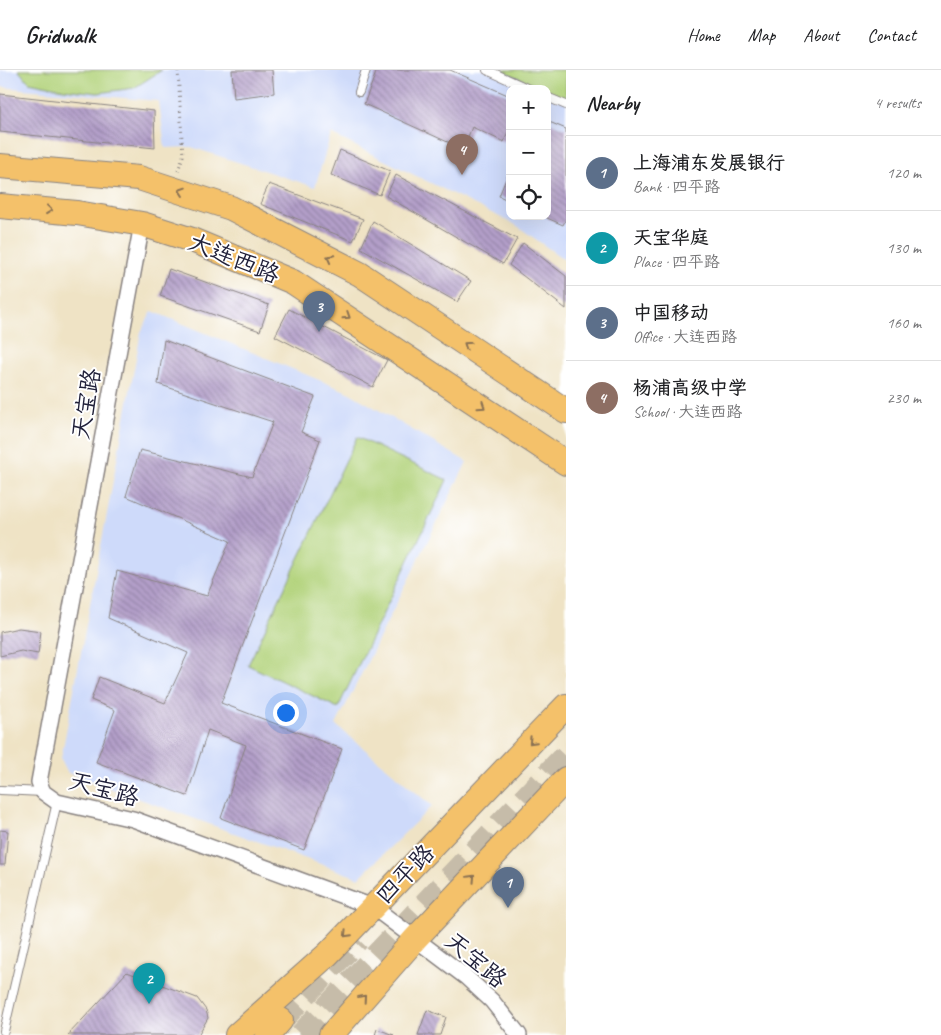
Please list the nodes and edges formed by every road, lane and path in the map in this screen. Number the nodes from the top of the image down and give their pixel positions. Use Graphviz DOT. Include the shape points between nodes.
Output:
graph roads {
  1 [pos="178,70"];
  2 [pos="366,70"];
  3 [pos="486,70"];
  4 [pos="519,85"];
  5 [pos="359,92"];
  6 [pos="551,99"];
  7 [pos="566,106"];
  8 [pos="0,166"];
  9 [pos="172,187"];
  10 [pos="0,206"];
  11 [pos="142,224"];
  12 [pos="566,410"];
  13 [pos="566,463"];
  14 [pos="566,706"];
  15 [pos="566,779"];
  16 [pos="0,790"];
  17 [pos="43,792"];
  18 [pos="57,802"];
  19 [pos="373,906"];
  20 [pos="414,939"];
  21 [pos="4,1031"];
  22 [pos="237,1035"];
  23 [pos="331,1035"];
  24 [pos="519,1035"];
  1 -- 9 [label="path" via="182,156"];
  2 -- 5 [label="lane"];
  3 -- 4 [label="lane"];
  6 -- 7 [label="lane"];
  8 -- 9 [label="main road, 大连西路" via="139,178"];
  12 -- 9 [label="main road, 大连西路, one-way" via="360,274 231,208"];
  10 -- 11 [label="main road, 大连西路, one-way" via="77,213"];
  11 -- 13 [label="main road, 大连西路, one-way" via="192,240 293,282"];
  11 -- 17 [label="street, 天宝路" via="39,782"];
  14 -- 19 [label="main road, 四平路, one-way"];
  20 -- 15 [label="main road, one-way"];
  16 -- 17 [label="lane"];
  17 -- 18 [label="street, 天宝路"];
  18 -- 19 [label="street, 天宝路" via="133,819"];
  18 -- 21 [label="lane"];
  19 -- 20 [label="street, 天宝路"];
  19 -- 22 [label="main road, 四平路, one-way" via="328,954"];
  23 -- 20 [label="main road, one-way"];
  20 -- 24 [label="street, 天宝路" via="486,995"];
}
